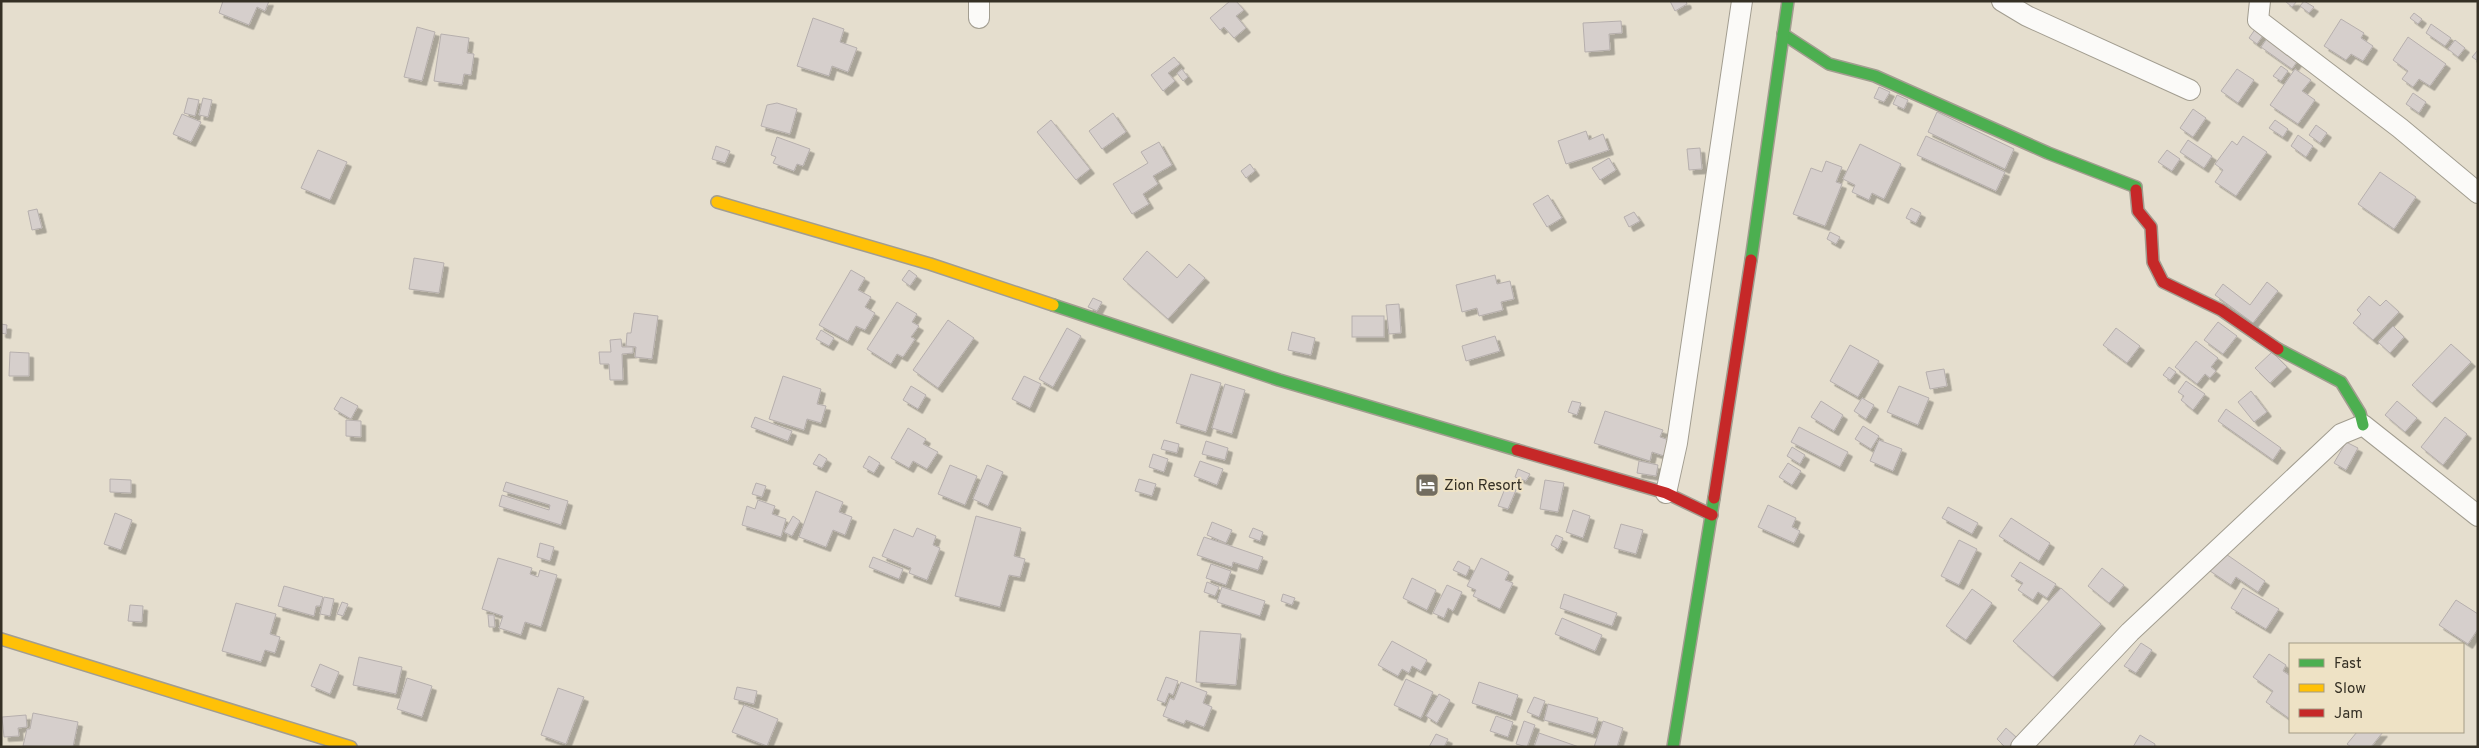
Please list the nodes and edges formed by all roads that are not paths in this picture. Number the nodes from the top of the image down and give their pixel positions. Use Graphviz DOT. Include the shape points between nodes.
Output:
graph roads {
  1 [pos="1742,1"];
  2 [pos="1788,1"];
  3 [pos="2002,1"];
  4 [pos="2260,1"];
  5 [pos="1783,34"];
  6 [pos="2190,90"];
  7 [pos="2478,193"];
  8 [pos="717,202"];
  9 [pos="2363,425"];
  10 [pos="1666,493"];
  11 [pos="1712,515"];
  12 [pos="2478,516"];
  13 [pos="1,639"];
  14 [pos="351,747"];
  15 [pos="1673,747"];
  16 [pos="2021,747"];
  1 -- 10 [label="street" via="1677,443"];
  2 -- 5 [label="street"];
  3 -- 6 [label="street" via="2027,16"];
  4 -- 7 [label="street" via="2258,20 2400,128"];
  5 -- 9 [label="street" via="1829,64 1875,76 2048,153 2136,187 2138,211 2151,227 2153,262 2163,282 2222,310 2270,345 2341,382 2360,413"];
  5 -- 11 [label="street"];
  8 -- 10 [label="street" via="930,264 1279,380"];
  9 -- 12 [label="street"];
  9 -- 16 [label="street" via="2341,434 2138,625"];
  10 -- 11 [label="street"];
  11 -- 15 [label="street"];
  13 -- 14 [label="street"];
}
